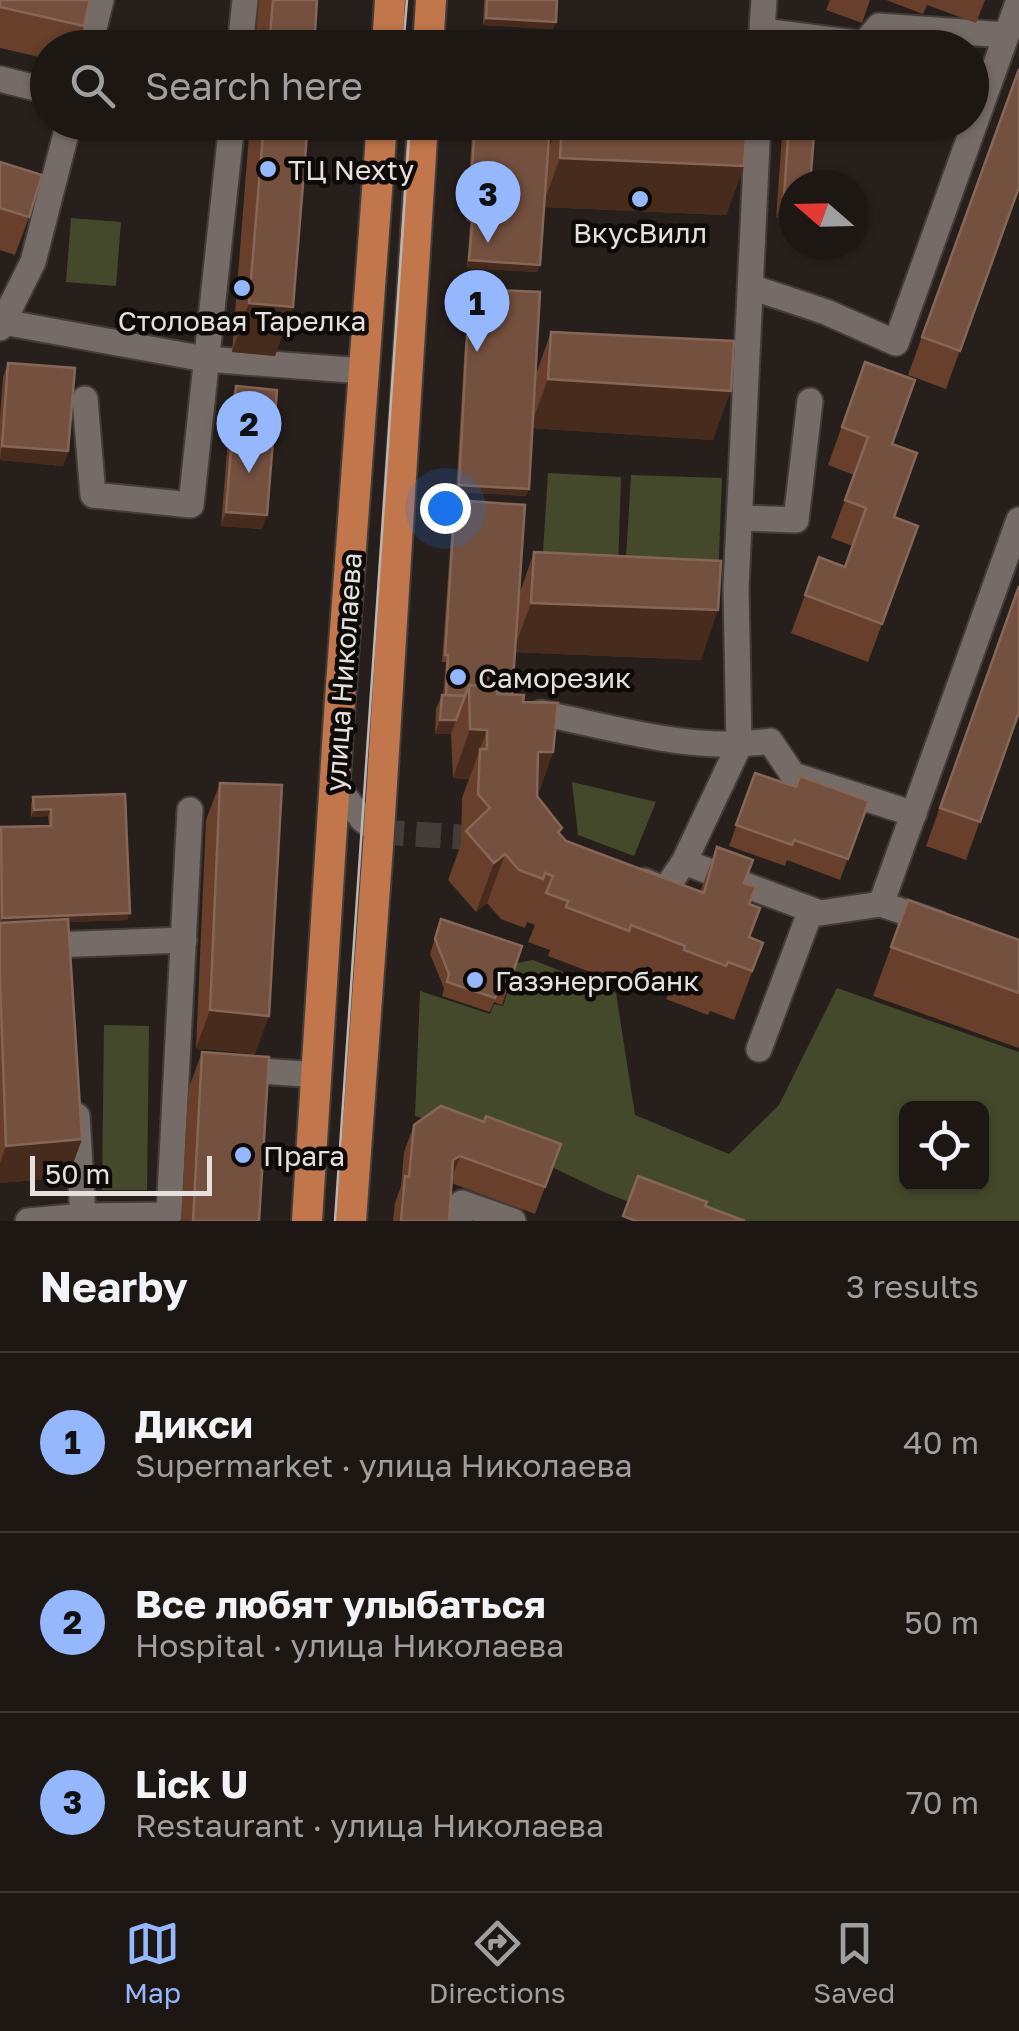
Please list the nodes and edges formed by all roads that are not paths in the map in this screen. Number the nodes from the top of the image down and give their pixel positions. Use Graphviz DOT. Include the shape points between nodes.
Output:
graph roads {
  1 [pos="101,0"];
  2 [pos="245,0"];
  3 [pos="390,0"];
  4 [pos="430,0"];
  5 [pos="764,0"];
  6 [pos="1019,0"];
  7 [pos="94,30"];
  8 [pos="242,30"];
  9 [pos="388,30"];
  10 [pos="429,30"];
  11 [pos="762,30"];
  12 [pos="876,30"];
  13 [pos="935,30"];
  14 [pos="989,34"];
  15 [pos="1006,35"];
  16 [pos="0,79"];
  17 [pos="989,83"];
  18 [pos="30,86"];
  19 [pos="65,140"];
  20 [pos="230,140"];
  21 [pos="381,140"];
  22 [pos="422,140"];
  23 [pos="757,140"];
  24 [pos="968,140"];
  25 [pos="10,284"];
  26 [pos="751,288"];
  27 [pos="2,325"];
  28 [pos="205,358"];
  29 [pos="364,371"];
  30 [pos="85,399"];
  31 [pos="810,401"];
  32 [pos="740,518"];
  33 [pos="1019,520"];
  34 [pos="541,713"];
  35 [pos="739,746"];
  36 [pos="336,785"];
  37 [pos="190,810"];
  38 [pos="914,814"];
  39 [pos="379,832"];
  40 [pos="684,862"];
  41 [pos="629,875"];
  42 [pos="882,904"];
  43 [pos="811,910"];
  44 [pos="968,934"];
  45 [pos="184,940"];
  46 [pos="0,947"];
  47 [pos="759,1049"];
  48 [pos="196,1066"];
  49 [pos="318,1076"];
  50 [pos="76,1099"];
  51 [pos="83,1216"];
  52 [pos="169,1218"];
  53 [pos="28,1221"];
  54 [pos="307,1221"];
  55 [pos="351,1221"];
  56 [pos="460,1221"];
  57 [pos="513,1221"];
  1 -- 7 [label="street"];
  2 -- 8 [label="street"];
  3 -- 9 [label="main road"];
  4 -- 10 [label="main road"];
  5 -- 11 [label="street"];
  6 -- 15 [label="street"];
  12 -- 13 [label="street"];
  14 -- 15 [label="street"];
  15 -- 17 [label="street"];
  16 -- 18 [label="street"];
  19 -- 25 [label="street" via="33,262"];
  20 -- 28 [label="street"];
  21 -- 29 [label="main road, улица Николаева"];
  22 -- 39 [label="main road, улица Николаева"];
  23 -- 26 [label="street"];
  24 -- 26 [label="street" via="896,343"];
  25 -- 27 [label="street"];
  26 -- 32 [label="street"];
  27 -- 28 [label="street"];
  28 -- 29 [label="street"];
  28 -- 30 [label="street" via="191,505 93,495"];
  29 -- 36 [label="main road, улица Николаева"];
  31 -- 32 [label="street" via="796,520"];
  32 -- 35 [label="street"];
  33 -- 38 [label="street"];
  34 -- 35 [label="street" via="676,741"];
  35 -- 38 [label="street" via="770,740 793,775"];
  35 -- 40 [label="street"];
  36 -- 39 [label="street"];
  36 -- 49 [label="main road, улица Николаева"];
  37 -- 45 [label="street"];
  38 -- 42 [label="street"];
  39 -- 55 [label="main road, улица Николаева"];
  40 -- 41 [label="street" via="665,890"];
  40 -- 43 [label="street"];
  42 -- 43 [label="street"];
  42 -- 44 [label="street"];
  43 -- 47 [label="street"];
  45 -- 46 [label="street" via="68,952"];
  45 -- 48 [label="street"];
  48 -- 49 [label="street"];
  48 -- 52 [label="street"];
  49 -- 54 [label="main road, улица Николаева"];
  50 -- 51 [label="street"];
  51 -- 52 [label="street"];
  51 -- 53 [label="street"];
  56 -- 57 [label="street" via="462,1203"];
}
